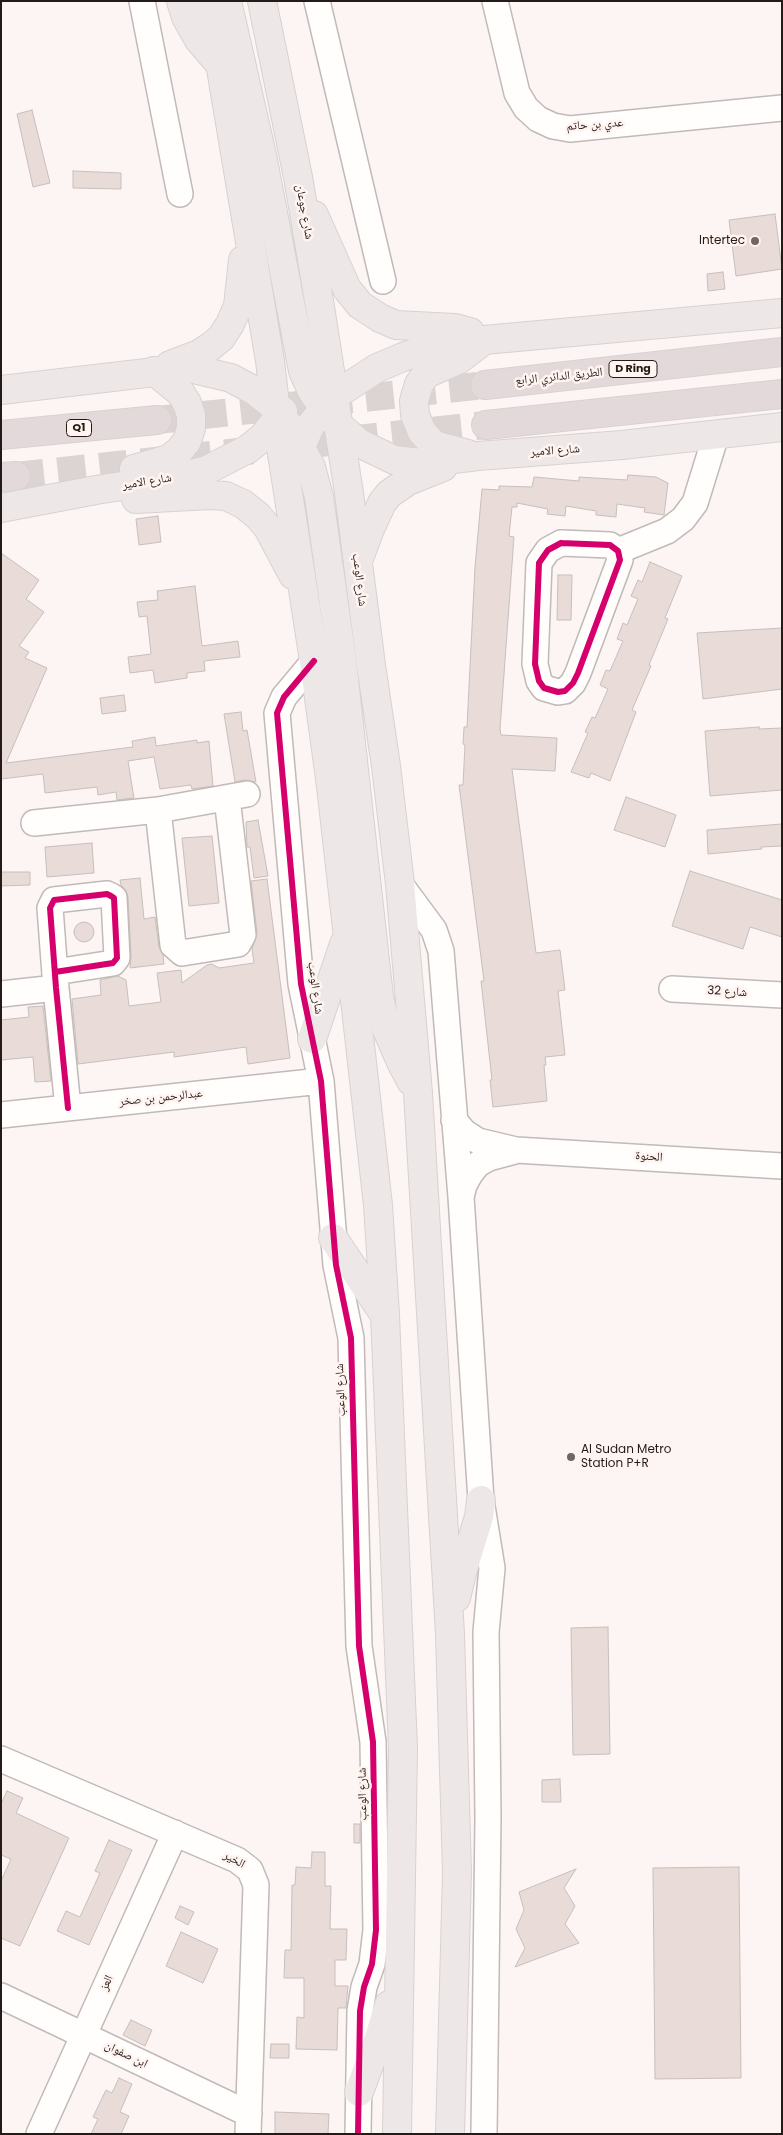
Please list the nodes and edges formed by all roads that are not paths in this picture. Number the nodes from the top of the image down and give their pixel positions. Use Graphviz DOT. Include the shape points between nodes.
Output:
graph roads {
  1 [pos="142,1"];
  2 [pos="181,1"];
  3 [pos="206,1"];
  4 [pos="227,1"];
  5 [pos="262,1"];
  6 [pos="317,1"];
  7 [pos="495,1"];
  8 [pos="220,63"];
  9 [pos="782,108"];
  10 [pos="298,177"];
  11 [pos="180,194"];
  12 [pos="246,225"];
  13 [pos="382,281"];
  14 [pos="320,307"];
  15 [pos="782,313"];
  16 [pos="484,340"];
  17 [pos="782,352"];
  18 [pos="154,371"];
  19 [pos="303,371"];
  20 [pos="485,385"];
  21 [pos="1,390"];
  22 [pos="782,394"];
  23 [pos="332,409"];
  24 [pos="278,414"];
  25 [pos="157,420"];
  26 [pos="486,425"];
  27 [pos="782,427"];
  28 [pos="1,435"];
  29 [pos="716,435"];
  30 [pos="300,445"];
  31 [pos="478,456"];
  32 [pos="96,490"];
  33 [pos="1,508"];
  34 [pos="291,510"];
  35 [pos="618,551"];
  36 [pos="357,564"];
  37 [pos="304,600"];
  38 [pos="314,662"];
  39 [pos="283,790"];
  40 [pos="243,795"];
  41 [pos="158,810"];
  42 [pos="34,823"];
  43 [pos="400,884"];
  44 [pos="347,936"];
  45 [pos="672,989"];
  46 [pos="1,994"];
  47 [pos="782,995"];
  48 [pos="312,1040"];
  49 [pos="321,1080"];
  50 [pos="418,1093"];
  51 [pos="68,1108"];
  52 [pos="1,1115"];
  53 [pos="454,1120"];
  54 [pos="516,1150"];
  55 [pos="782,1166"];
  56 [pos="461,1197"];
  57 [pos="334,1238"];
  58 [pos="385,1315"];
  59 [pos="481,1500"];
  60 [pos="450,1634"];
  61 [pos="1,1759"];
  62 [pos="175,1833"];
  63 [pos="399,1964"];
  64 [pos="1,1996"];
  65 [pos="84,2034"];
  66 [pos="359,2092"];
  67 [pos="249,2124"];
  68 [pos="39,2134"];
  69 [pos="358,2134"];
  70 [pos="397,2134"];
  71 [pos="450,2134"];
  72 [pos="484,2134"];
  1 -- 11 [label="street"];
  2 -- 8 [label="main road" via="199,40"];
  3 -- 8 [label="main road"];
  4 -- 19 [label="main road" via="262,155"];
  5 -- 10 [label="main road, شارع جوعان"];
  6 -- 13 [label="street"];
  7 -- 9 [label="street, عدي بن حاتم" via="517,93 538,119 553,126 570,129"];
  8 -- 12 [label="main road"];
  10 -- 14 [label="main road, شارع جوعان"];
  10 -- 16 [label="main road" via="347,289 360,305 396,325 455,328"];
  12 -- 18 [label="main road" via="238,306 230,324 221,338 199,354"];
  12 -- 24 [label="main road"];
  14 -- 19 [label="main road, شارع الامير"];
  14 -- 23 [label="main road, شارع جوعان"];
  15 -- 16 [label="main road"];
  16 -- 23 [label="main road" via="456,342 377,368"];
  16 -- 31 [label="main road" via="468,354 426,374 414,401 415,415 422,432 434,445"];
  17 -- 20 [label="highway, الطريق الدائري الرابع / D Ring"];
  18 -- 21 [label="main road"];
  18 -- 24 [label="main road" via="189,368 231,378 254,391"];
  18 -- 32 [label="main road" via="180,392 187,403 191,428 187,441 169,459 114,475"];
  19 -- 23 [label="main road" via="312,390"];
  19 -- 24 [label="main road, شارع الامير" via="294,394"];
  22 -- 26 [label="highway"];
  23 -- 30 [label="main road"];
  23 -- 31 [label="main road, شارع الامير" via="360,443 394,460 421,463"];
  23 -- 36 [label="main road, شارع الوعب"];
  24 -- 30 [label="main road"];
  24 -- 32 [label="main road, شارع الامير" via="263,437 248,449 207,470"];
  24 -- 34 [label="main road"];
  25 -- 28 [label="highway, Q1"];
  27 -- 29 [label="main road, شارع الامير"];
  29 -- 31 [label="main road, شارع الامير"];
  29 -- 35 [label="street" via="694,503 683,519 667,531"];
  30 -- 34 [label="main road" via="291,482"];
  30 -- 50 [label="main road" via="318,491 342,661 379,997 391,1038"];
  31 -- 36 [label="main road" via="425,473 389,494 370,529"];
  32 -- 33 [label="main road, شارع الامير"];
  32 -- 37 [label="main road" via="141,500 210,494 226,496 243,504 258,516 278,543"];
  34 -- 37 [label="main road"];
  35 -- 35 [label="street" via="619,565 573,684 558,692 544,688 539,682 535,664 538,572 543,556 554,546 568,543 606,544"];
  36 -- 43 [label="main road, شارع الوعب"];
  37 -- 38 [label="main road"];
  38 -- 39 [label="street, شارع الوعب" via="284,697 277,713"];
  38 -- 44 [label="main road"];
  39 -- 40 [label="street"];
  39 -- 48 [label="street, شارع الوعب" via="302,984"];
  40 -- 41 [label="street"];
  40 -- 41 [label="street" via="243,935 238,944 182,952 173,945"];
  41 -- 42 [label="street"];
  43 -- 50 [label="main road, شارع الوعب"];
  43 -- 53 [label="street, شارع الوعب" via="434,930 441,951"];
  44 -- 48 [label="main road"];
  44 -- 58 [label="main road" via="378,1205"];
  45 -- 47 [label="street, شارع 32"];
  46 -- 51 [label="street" via="55,980"];
  48 -- 49 [label="street, شارع الوعب"];
  49 -- 51 [label="street, عبدالرحمن بن صخر"];
  49 -- 57 [label="street, شارع الوعب"];
  50 -- 60 [label="main road, شارع الوعب"];
  51 -- 52 [label="street, عبدالرحمن بن صخر"];
  53 -- 54 [label="street, الحنوة" via="478,1141"];
  53 -- 56 [label="street, شارع الوعب"];
  54 -- 55 [label="street, الحنوة"];
  54 -- 56 [label="street, الحنوة" via="478,1164 464,1185"];
  56 -- 59 [label="street, شارع الوعب"];
  57 -- 58 [label="main road"];
  57 -- 66 [label="street, شارع الوعب" via="336,1265 351,1338 359,1646 373,1742 376,1930 372,1964 360,2012"];
  58 -- 63 [label="main road" via="403,1748"];
  59 -- 60 [label="main road"];
  59 -- 72 [label="street, شارع الوعب" via="492,1568 486,1632 488,1818"];
  60 -- 71 [label="main road, شارع الوعب" via="457,1872"];
  61 -- 62 [label="street, الخير"];
  62 -- 65 [label="street, العز"];
  62 -- 67 [label="street, الخير" via="245,1864 254,1877"];
  63 -- 66 [label="main road" via="379,2038"];
  63 -- 70 [label="main road"];
  64 -- 65 [label="street, ابن صفوان"];
  65 -- 67 [label="street, ابن صفوان"];
  65 -- 68 [label="street, العز"];
  66 -- 69 [label="street, شارع الوعب"];
}
